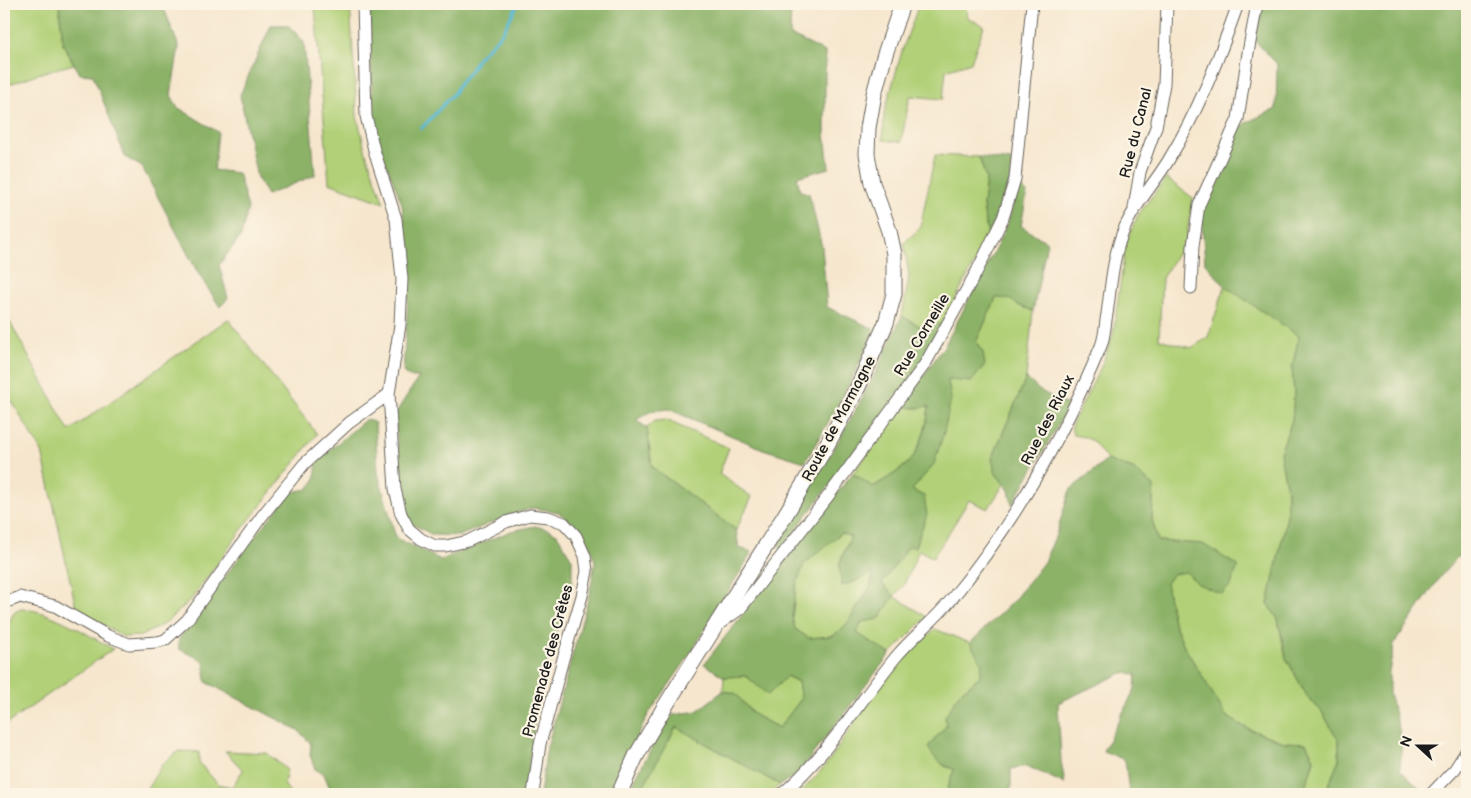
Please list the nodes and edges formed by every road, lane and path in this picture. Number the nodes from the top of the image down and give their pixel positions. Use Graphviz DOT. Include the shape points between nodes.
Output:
graph roads {
  1 [pos="363,4"];
  2 [pos="902,4"];
  3 [pos="1032,4"];
  4 [pos="1167,4"];
  5 [pos="1238,4"];
  6 [pos="1257,4"];
  7 [pos="1133,210"];
  8 [pos="1191,288"];
  9 [pos="389,394"];
  10 [pos="10,601"];
  11 [pos="716,627"];
  12 [pos="1467,750"];
  13 [pos="1435,793"];
  14 [pos="533,794"];
  15 [pos="619,794"];
  16 [pos="782,794"];
  1 -- 9 [label="street, Promenade des Crêtes" via="366,116 396,219 402,279 400,325"];
  2 -- 11 [label="street, Route de Marmagne" via="884,57 868,128 867,154 872,183 894,254 894,294 886,322 828,443"];
  3 -- 11 [label="street, Rue Corneille" via="1015,179 1003,218 977,271 925,364 829,496 740,609"];
  4 -- 7 [label="street, Rue du Canal" via="1164,84 1156,127 1140,172"];
  5 -- 7 [label="street, Rue des Riaux" via="1213,72 1189,122 1168,161"];
  6 -- 8 [label="street" via="1238,119 1199,206"];
  7 -- 16 [label="street, Rue des Riaux" via="1119,241 1103,342 1070,414 1016,512 948,603 899,652 820,757"];
  9 -- 10 [label="street" via="350,422 304,464 187,620 165,640 129,644 55,606 20,597"];
  9 -- 14 [label="street, Promenade des Crêtes" via="395,489 408,529 435,546 446,546 468,541 506,522 530,515 548,517 564,523 576,536 585,556 587,571 582,596 540,744"];
  11 -- 15 [label="street, Route de Marmagne" via="636,756"];
  12 -- 13 [label="street"];
}
